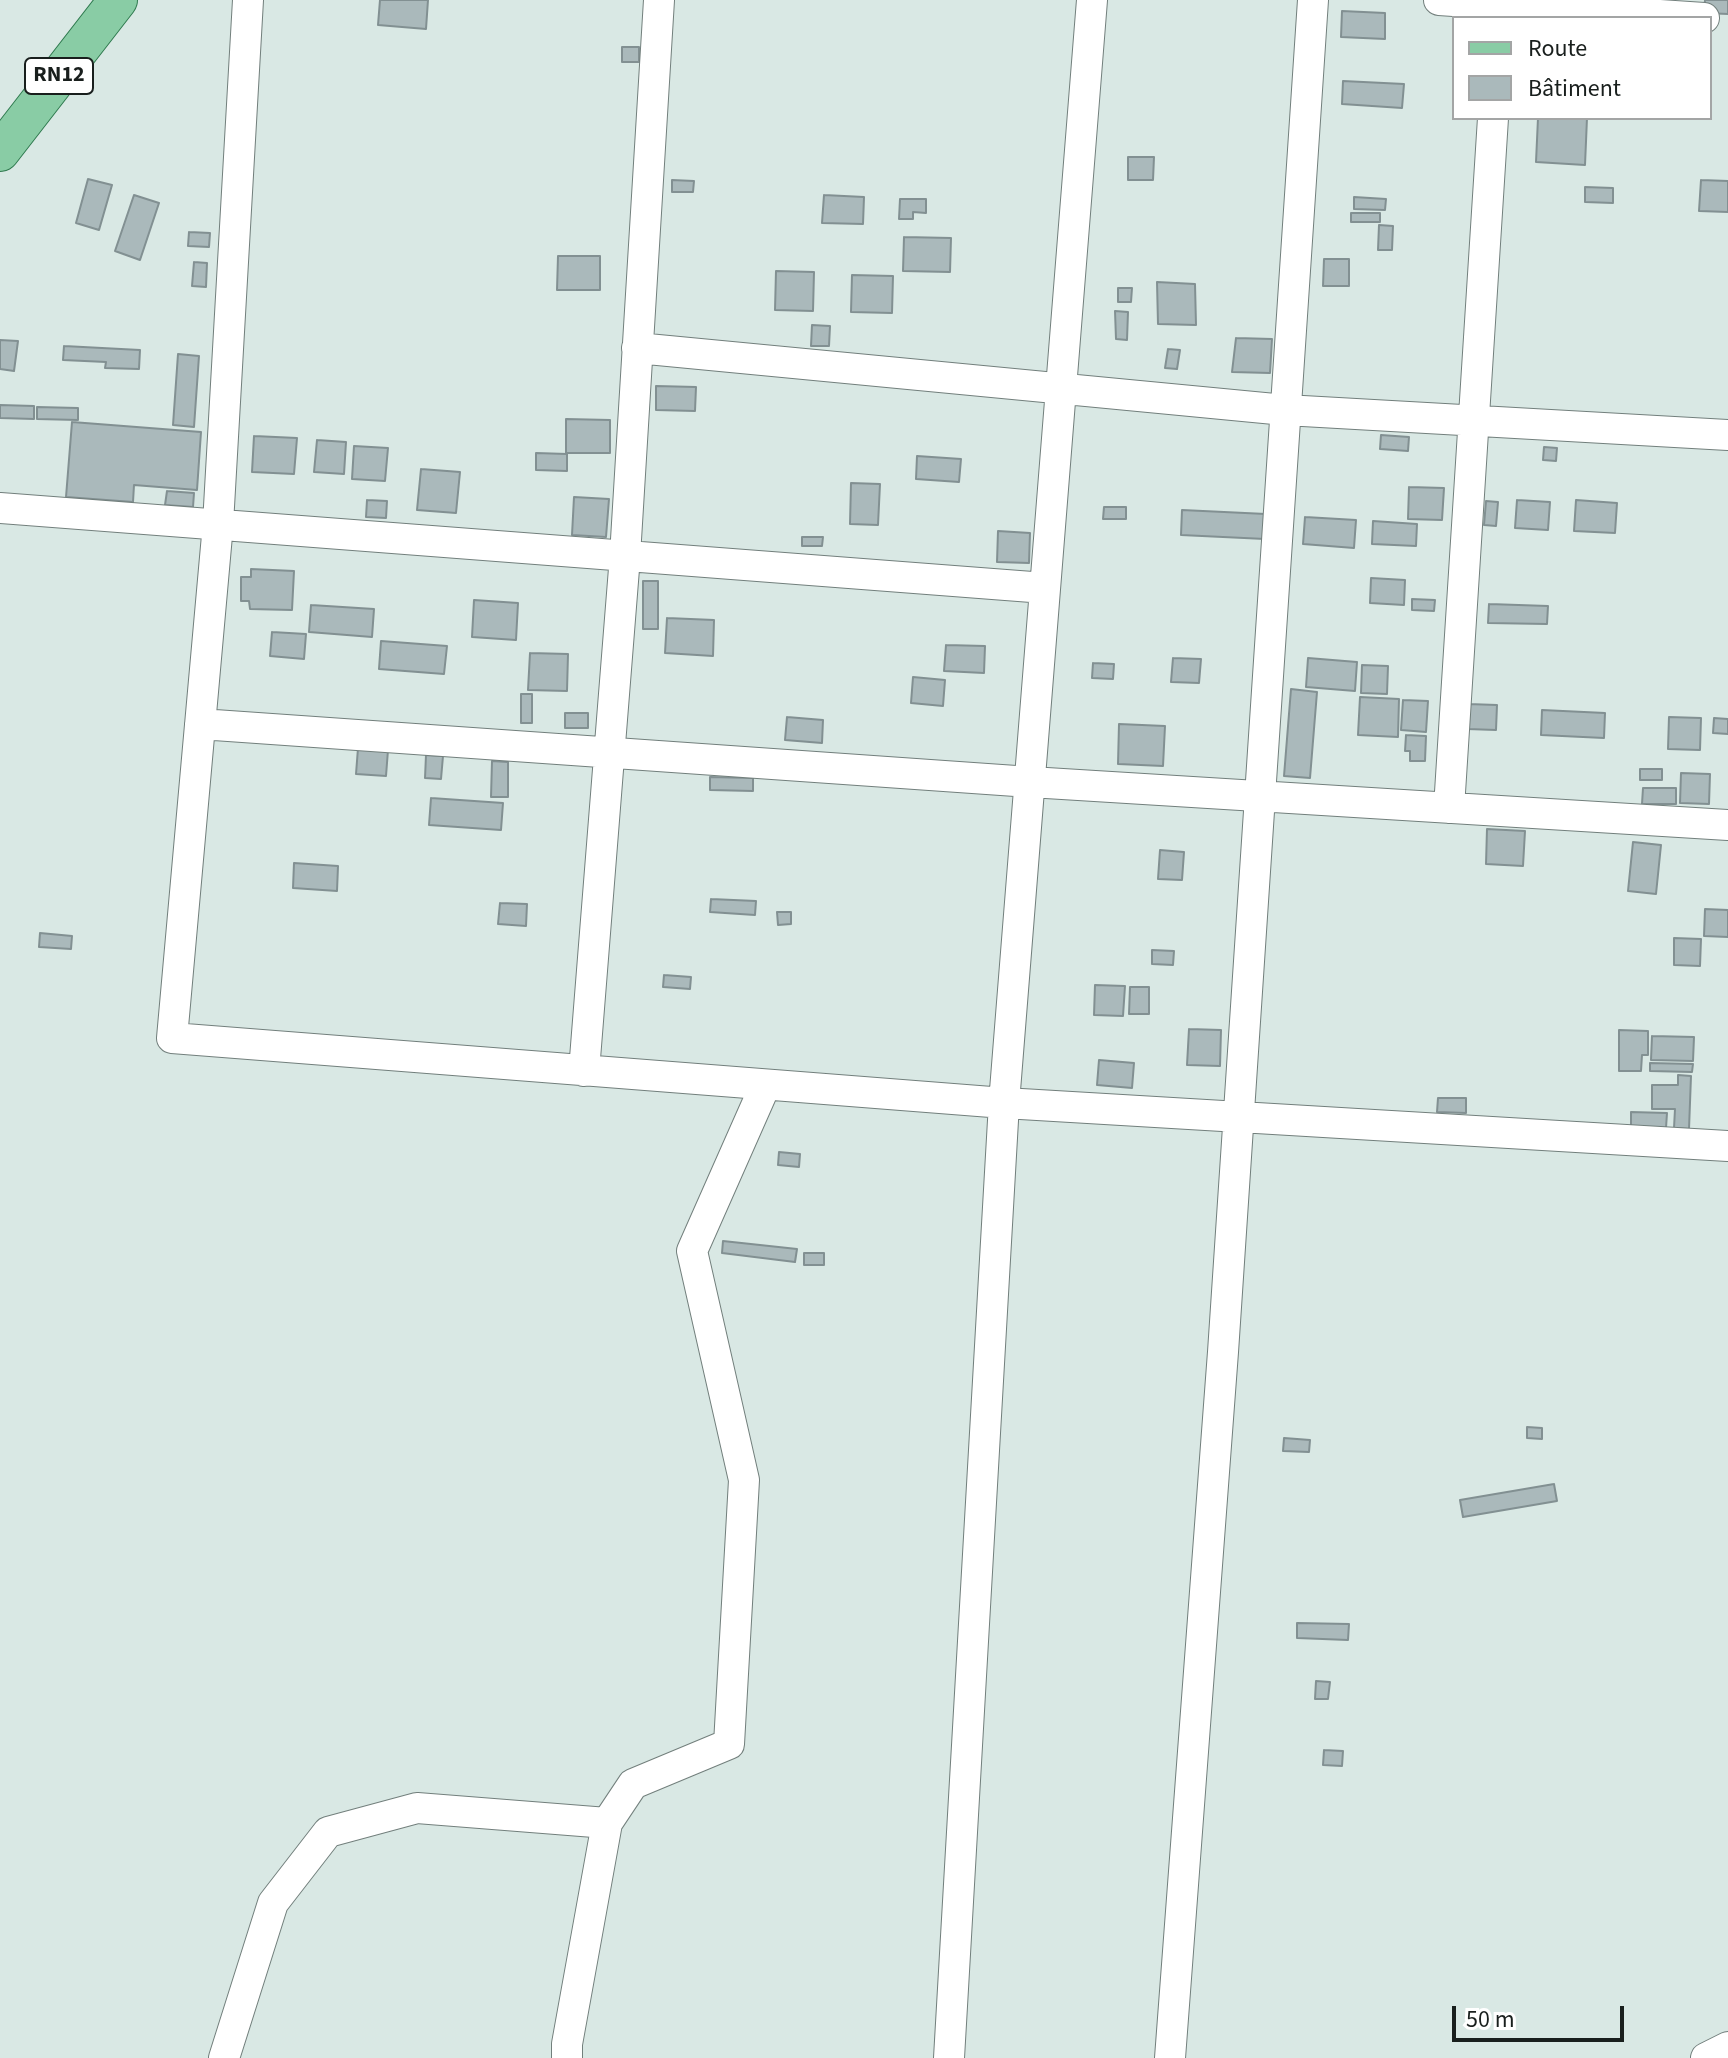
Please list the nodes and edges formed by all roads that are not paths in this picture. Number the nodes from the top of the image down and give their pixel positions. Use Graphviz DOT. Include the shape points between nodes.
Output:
graph roads {
  1 [pos="118,0"];
  2 [pos="248,0"];
  3 [pos="659,0"];
  4 [pos="1092,0"];
  5 [pos="1313,0"];
  6 [pos="1439,0"];
  7 [pos="1499,11"];
  8 [pos="1645,16"];
  9 [pos="1493,120"];
  10 [pos="0,152"];
  11 [pos="637,348"];
  12 [pos="1061,389"];
  13 [pos="1285,410"];
  14 [pos="1474,421"];
  15 [pos="1728,435"];
  16 [pos="0,508"];
  17 [pos="218,524"];
  18 [pos="625,556"];
  19 [pos="1045,588"];
  20 [pos="200,724"];
  21 [pos="610,753"];
  22 [pos="1030,782"];
  23 [pos="1260,796"];
  24 [pos="1449,808"];
  25 [pos="1728,825"];
  26 [pos="584,1071"];
  27 [pos="765,1086"];
  28 [pos="1004,1103"];
  29 [pos="1238,1117"];
  30 [pos="1728,1146"];
  31 [pos="607,1823"];
  32 [pos="1728,2047"];
  33 [pos="224,2058"];
  34 [pos="567,2058"];
  35 [pos="949,2058"];
  36 [pos="1170,2058"];
  37 [pos="1706,2058"];
  1 -- 10 [label="main road, RN12"];
  2 -- 17 [label="street"];
  3 -- 11 [label="street"];
  4 -- 12 [label="street"];
  5 -- 13 [label="street"];
  6 -- 7 [label="street"];
  7 -- 8 [label="street"];
  9 -- 14 [label="street"];
  11 -- 12 [label="street"];
  11 -- 18 [label="street"];
  12 -- 13 [label="street"];
  12 -- 19 [label="street"];
  13 -- 14 [label="street"];
  13 -- 23 [label="street"];
  14 -- 15 [label="street"];
  14 -- 24 [label="street"];
  16 -- 17 [label="street"];
  17 -- 18 [label="street"];
  17 -- 20 [label="street"];
  18 -- 19 [label="street"];
  18 -- 21 [label="street"];
  19 -- 22 [label="street"];
  20 -- 21 [label="street"];
  20 -- 26 [label="street" via="172,1038"];
  21 -- 22 [label="street"];
  21 -- 26 [label="street"];
  22 -- 23 [label="street"];
  22 -- 28 [label="street"];
  23 -- 24 [label="street"];
  23 -- 29 [label="street"];
  24 -- 25 [label="street"];
  26 -- 27 [label="street"];
  27 -- 28 [label="street"];
  27 -- 31 [label="street" via="692,1251 744,1480 729,1744 633,1784"];
  28 -- 29 [label="street"];
  28 -- 35 [label="street"];
  29 -- 30 [label="street"];
  29 -- 36 [label="street"];
  31 -- 33 [label="street" via="417,1808 328,1832 273,1903"];
  31 -- 34 [label="street"];
  32 -- 37 [label="street"];
}
